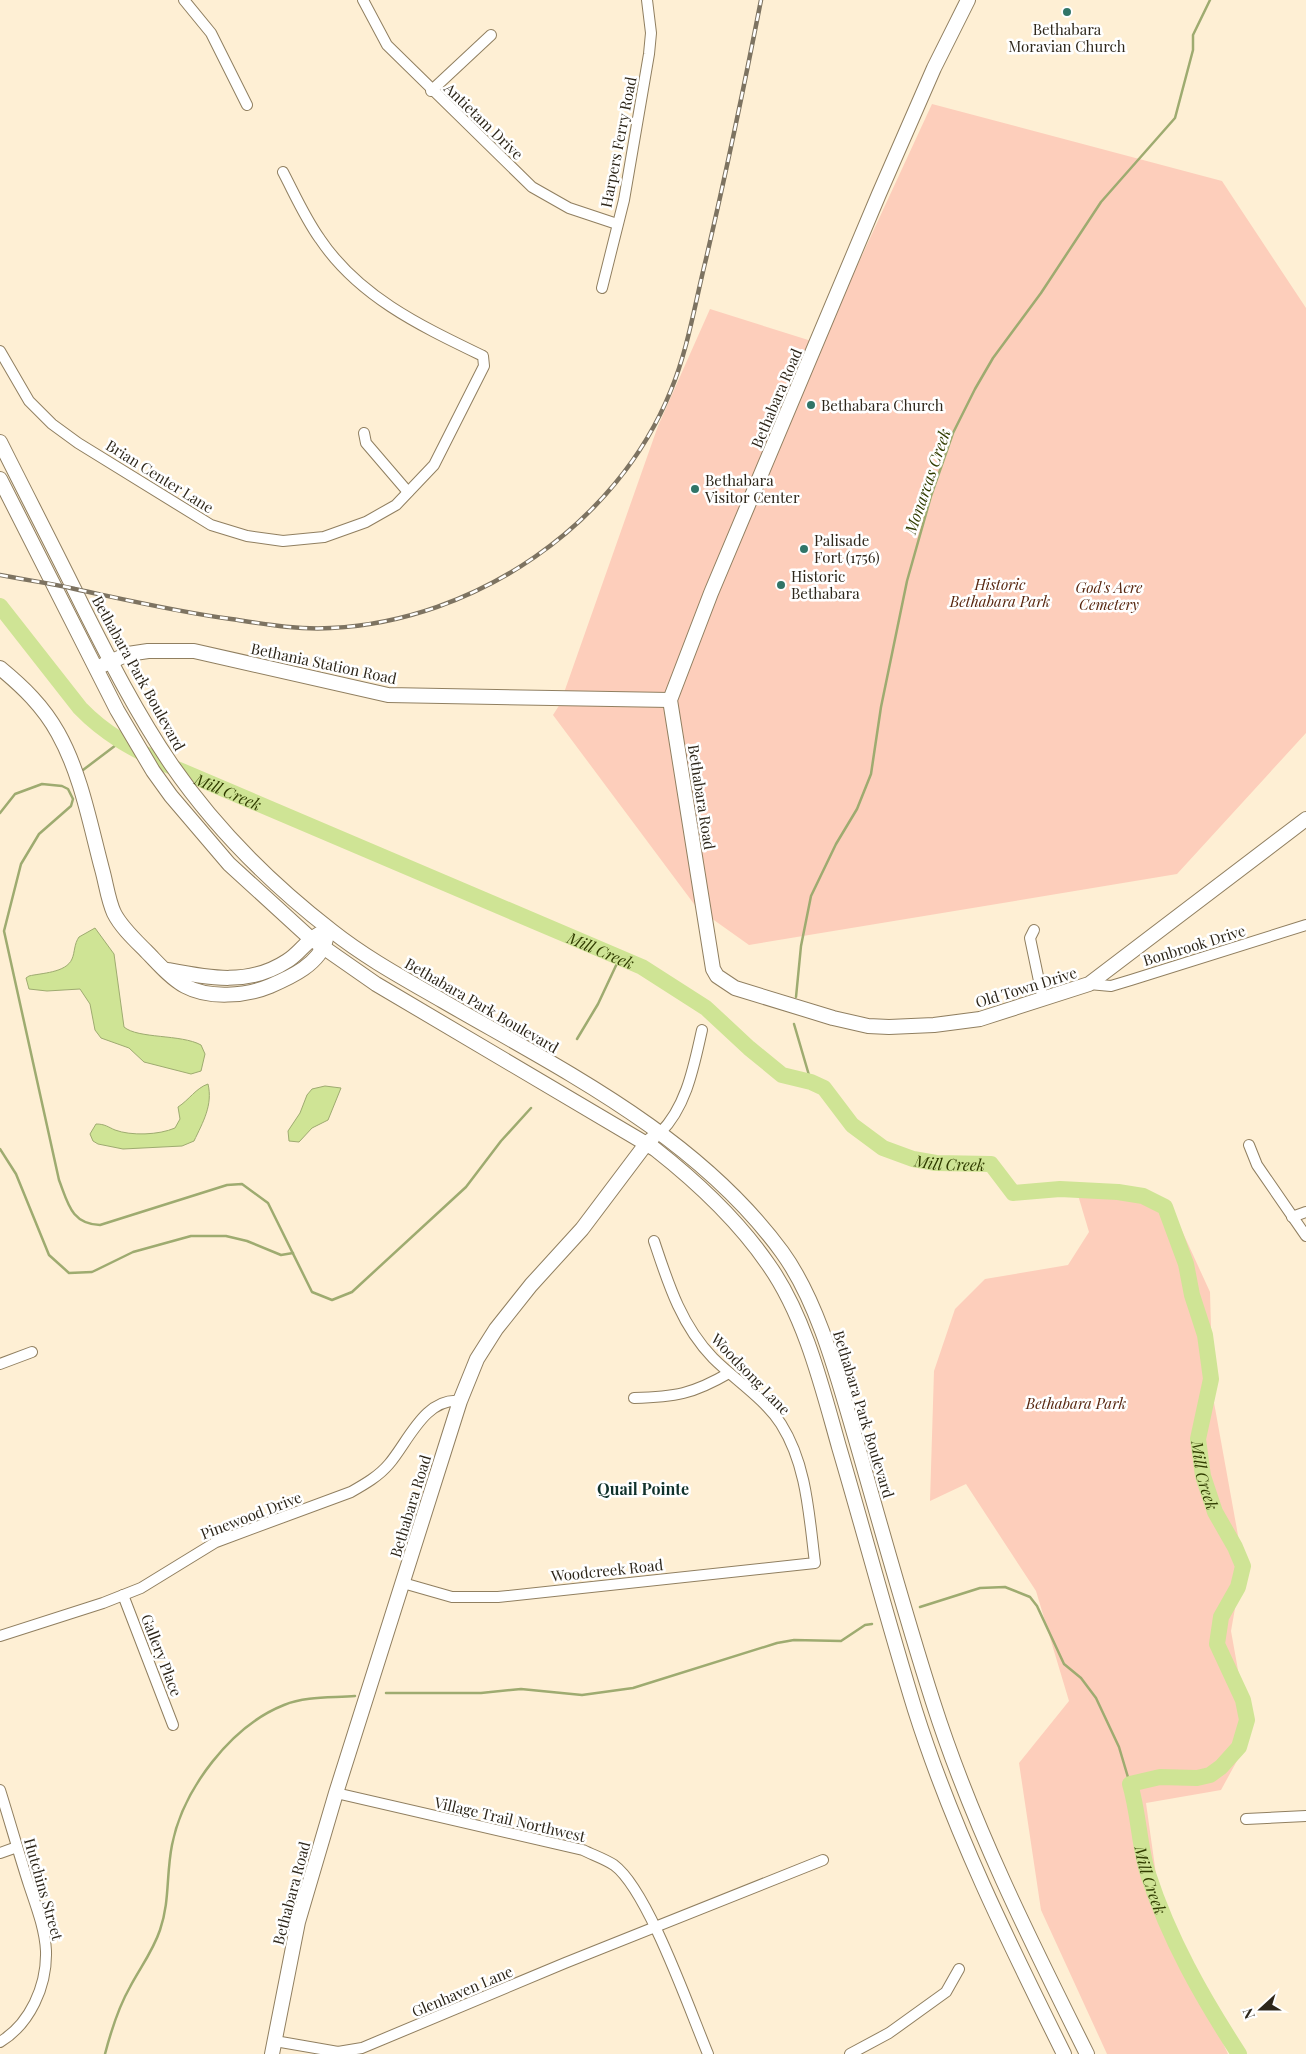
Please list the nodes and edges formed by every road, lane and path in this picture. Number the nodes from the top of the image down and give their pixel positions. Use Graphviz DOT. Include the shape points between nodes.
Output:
graph roads {
  1 [pos="184,0"];
  2 [pos="362,0"];
  3 [pos="647,0"];
  4 [pos="968,0"];
  5 [pos="491,35"];
  6 [pos="432,91"];
  7 [pos="248,105"];
  8 [pos="283,172"];
  9 [pos="617,224"];
  10 [pos="602,288"];
  11 [pos="0,351"];
  12 [pos="364,433"];
  13 [pos="0,442"];
  14 [pos="0,479"];
  15 [pos="408,492"];
  16 [pos="111,662"];
  17 [pos="0,668"];
  18 [pos="96,669"];
  19 [pos="670,700"];
  20 [pos="1306,819"];
  21 [pos="1306,925"];
  22 [pos="329,928"];
  23 [pos="1034,930"];
  24 [pos="310,938"];
  25 [pos="324,948"];
  26 [pos="713,969"];
  27 [pos="165,970"];
  28 [pos="1089,984"];
  29 [pos="1043,1000"];
  30 [pos="702,1030"];
  31 [pos="660,1133"];
  32 [pos="646,1144"];
  33 [pos="1249,1145"];
  34 [pos="1306,1212"];
  35 [pos="1292,1218"];
  36 [pos="1306,1236"];
  37 [pos="654,1240"];
  38 [pos="32,1352"];
  39 [pos="0,1364"];
  40 [pos="729,1373"];
  41 [pos="634,1398"];
  42 [pos="460,1401"];
  43 [pos="815,1563"];
  44 [pos="402,1583"];
  45 [pos="123,1595"];
  46 [pos="0,1636"];
  47 [pos="173,1725"];
  48 [pos="0,1790"];
  49 [pos="336,1793"];
  50 [pos="1306,1816"];
  51 [pos="1246,1820"];
  52 [pos="17,1848"];
  53 [pos="0,1853"];
  54 [pos="823,1860"];
  55 [pos="655,1928"];
  56 [pos="959,1969"];
  57 [pos="0,2042"];
  58 [pos="274,2048"];
  59 [pos="708,2054"];
  60 [pos="850,2054"];
  61 [pos="1064,2054"];
  62 [pos="1088,2054"];
  1 -- 7 [label="street" via="211,33"];
  2 -- 6 [label="street, Antietam Drive" via="387,45"];
  3 -- 9 [label="street, Harpers Ferry Road" via="651,33 649,54 628,182"];
  4 -- 19 [label="street, Bethabara Road" via="934,68 879,194 711,592"];
  5 -- 6 [label="street"];
  6 -- 9 [label="street, Antietam Drive" via="532,187 569,208"];
  8 -- 15 [label="street, Brian Center Lane" via="320,240 337,262 387,306 483,356 484,366 434,465"];
  9 -- 10 [label="street, Harpers Ferry Road"];
  11 -- 15 [label="street, Brian Center Lane" via="29,401 52,424 211,525 247,536 283,541 324,537 366,522 396,505"];
  12 -- 15 [label="street" via="366,443"];
  13 -- 16 [label="street, Bethabara Park Boulevard"];
  14 -- 18 [label="street"];
  16 -- 18 [label="street, Bethania Station Road"];
  16 -- 19 [label="street, Bethania Station Road" via="128,654 148,651 194,651 388,695"];
  16 -- 22 [label="street, Bethabara Park Boulevard" via="169,761 226,834 266,875"];
  17 -- 27 [label="street" via="31,694 58,732 76,775 114,913"];
  18 -- 24 [label="street" via="153,771 193,823 247,882"];
  19 -- 26 [label="street, Bethabara Road"];
  20 -- 28 [label="street, Old Town Drive"];
  21 -- 28 [label="street, Bonbrook Drive" via="1110,986"];
  22 -- 24 [label="street"];
  22 -- 25 [label="street"];
  22 -- 31 [label="street, Bethabara Park Boulevard" via="386,968 554,1065"];
  23 -- 29 [label="street" via="1030,938"];
  24 -- 25 [label="street"];
  24 -- 27 [label="street" via="289,961 261,974 230,980"];
  25 -- 27 [label="street" via="289,978 262,989 232,994 208,993 185,986"];
  25 -- 32 [label="street" via="376,984"];
  26 -- 29 [label="street, Old Town Drive" via="717,976 735,988 833,1018 889,1028 980,1019"];
  28 -- 29 [label="street, Old Town Drive"];
  30 -- 31 [label="street, Bethabara Road" via="693,1072 671,1122"];
  31 -- 32 [label="street, Bethabara Road"];
  31 -- 62 [label="street, Bethabara Park Boulevard" via="696,1159 744,1207 783,1254 804,1288 834,1364 934,1706 977,1820 1022,1924"];
  32 -- 42 [label="street, Bethabara Road" via="582,1229 496,1329 477,1359"];
  32 -- 61 [label="street" via="685,1172 732,1218 769,1264 787,1296 817,1370 916,1712 959,1828 1004,1934"];
  33 -- 35 [label="street" via="1257,1165"];
  34 -- 35 [label="street"];
  35 -- 36 [label="street"];
  37 -- 40 [label="street, Woodsong Lane" via="678,1310 697,1340"];
  38 -- 39 [label="street"];
  40 -- 41 [label="street" via="701,1389 671,1397"];
  40 -- 43 [label="street, Woodsong Lane" via="772,1413 791,1444 806,1489"];
  42 -- 44 [label="street, Bethabara Road"];
  42 -- 45 [label="street, Pinewood Drive" via="449,1400 432,1408 388,1466 370,1481 322,1504 216,1542 141,1588"];
  43 -- 44 [label="street, Woodcreek Road" via="498,1597 452,1597"];
  44 -- 49 [label="street, Bethabara Road"];
  45 -- 46 [label="street, Pinewood Drive"];
  45 -- 47 [label="street, Gallery Place"];
  48 -- 52 [label="street, Hutchins Street"];
  49 -- 55 [label="street, Village Trail Northwest" via="583,1850 614,1866 633,1887"];
  49 -- 58 [label="street, Bethabara Road" via="298,1922"];
  50 -- 51 [label="street"];
  52 -- 53 [label="street"];
  52 -- 57 [label="street, Hutchins Street" via="44,1939 45,1968 36,2001 28,2016"];
  54 -- 55 [label="street, Glenhaven Lane"];
  55 -- 58 [label="street, Glenhaven Lane" via="362,2048 338,2052"];
  55 -- 59 [label="street, Village Trail Northwest"];
  56 -- 60 [label="street" via="946,1992 889,2032"];
}
